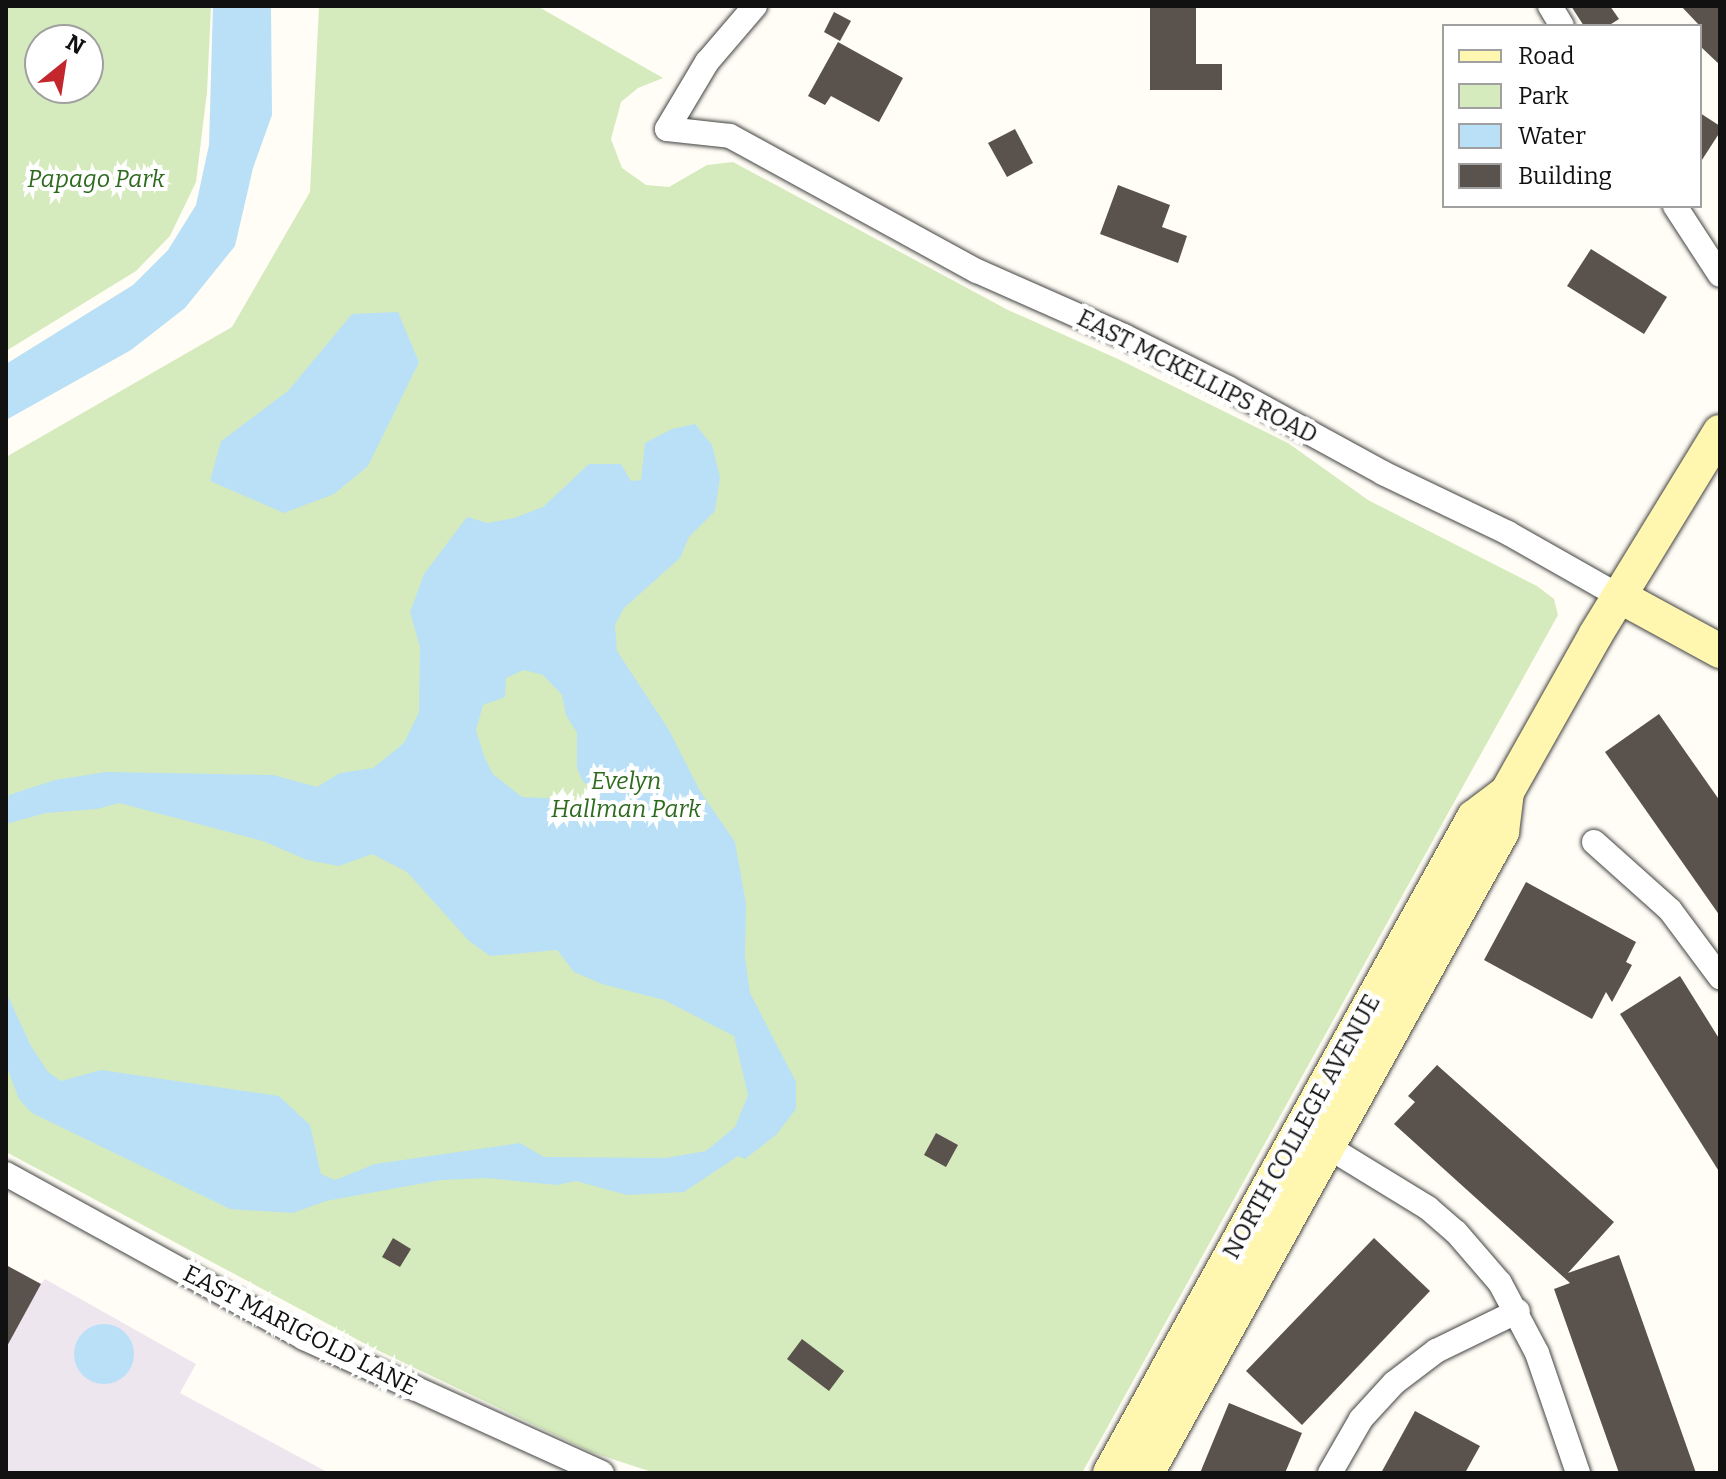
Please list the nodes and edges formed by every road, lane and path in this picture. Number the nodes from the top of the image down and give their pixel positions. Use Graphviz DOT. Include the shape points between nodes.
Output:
graph roads {
  1 [pos="755,6"];
  2 [pos="1550,6"];
  3 [pos="1561,24"];
  4 [pos="1676,208"];
  5 [pos="1720,275"];
  6 [pos="1720,432"];
  7 [pos="1619,596"];
  8 [pos="1720,651"];
  9 [pos="1507,792"];
  10 [pos="1594,842"];
  11 [pos="1720,977"];
  12 [pos="1330,1148"];
  13 [pos="6,1174"];
  14 [pos="1518,1311"];
  15 [pos="602,1473"];
  16 [pos="1110,1473"];
  17 [pos="1147,1473"];
  18 [pos="1330,1473"];
  19 [pos="1578,1473"];
  1 -- 7 [label="street, EAST MCKELLIPS ROAD" via="707,62 667,129 730,136 977,271 1215,381"];
  2 -- 3 [label="street"];
  4 -- 5 [label="street"];
  6 -- 7 [label="street, NORTH COLLEGE AVENUE"];
  7 -- 8 [label="street, EAST MCKELLIPS ROAD"];
  7 -- 9 [label="street, NORTH COLLEGE AVENUE"];
  9 -- 12 [label="street, NORTH COLLEGE AVENUE" via="1502,832"];
  9 -- 16 [label="street, NORTH COLLEGE AVENUE" via="1474,817"];
  10 -- 11 [label="street" via="1670,910"];
  12 -- 14 [label="street" via="1406,1193 1456,1232"];
  12 -- 17 [label="street, NORTH COLLEGE AVENUE"];
  13 -- 15 [label="street, EAST MARIGOLD LANE" via="304,1338"];
  14 -- 18 [label="street" via="1436,1351 1394,1383 1361,1419"];
  14 -- 19 [label="street"];
}
